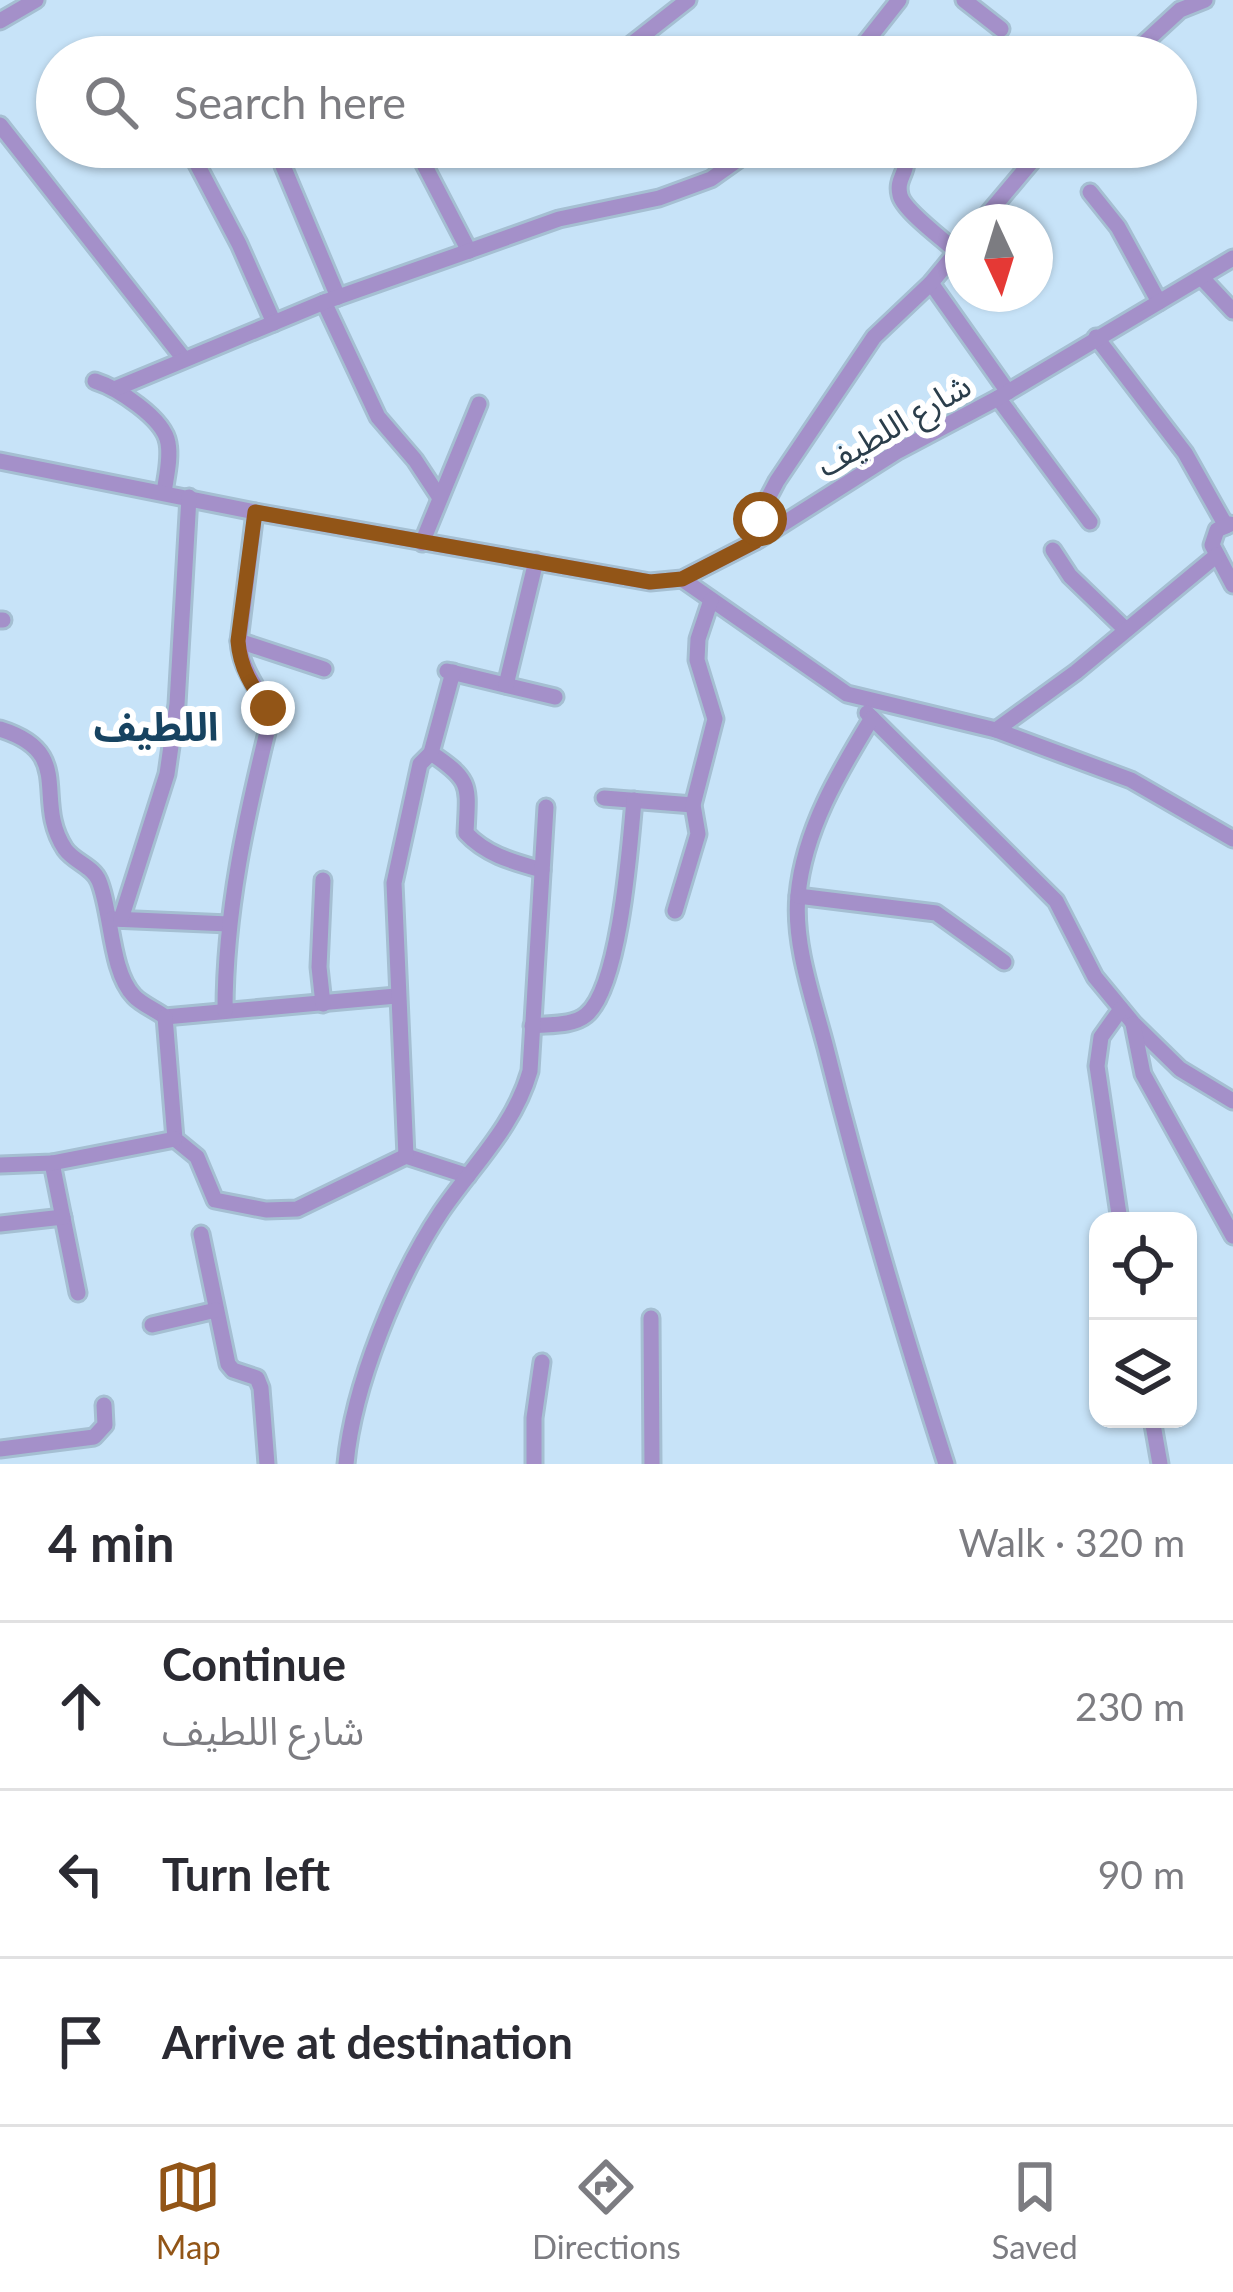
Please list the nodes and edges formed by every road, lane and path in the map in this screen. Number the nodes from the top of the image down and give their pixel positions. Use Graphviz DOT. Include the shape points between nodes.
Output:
graph roads {
  1 [pos="36,0"];
  2 [pos="688,0"];
  3 [pos="898,0"];
  4 [pos="964,0"];
  5 [pos="1205,0"];
  6 [pos="0,21"];
  7 [pos="1001,29"];
  8 [pos="642,36"];
  9 [pos="870,36"];
  10 [pos="1152,36"];
  11 [pos="0,125"];
  12 [pos="199,168"];
  13 [pos="284,168"];
  14 [pos="427,168"];
  15 [pos="726,168"];
  16 [pos="906,168"];
  17 [pos="1026,168"];
  18 [pos="1090,192"];
  19 [pos="996,204"];
  20 [pos="945,236"];
  21 [pos="469,251"];
  22 [pos="1233,258"];
  23 [pos="945,266"];
  24 [pos="1202,278"];
  25 [pos="931,283"];
  26 [pos="331,300"];
  27 [pos="1159,302"];
  28 [pos="1233,311"];
  29 [pos="274,323"];
  30 [pos="1096,337"];
  31 [pos="184,359"];
  32 [pos="94,381"];
  33 [pos="117,388"];
  34 [pos="1003,395"];
  35 [pos="479,404"];
  36 [pos="0,461"];
  37 [pos="164,493"];
  38 [pos="438,496"];
  39 [pos="189,497"];
  40 [pos="255,512"];
  41 [pos="1090,522"];
  42 [pos="1230,525"];
  43 [pos="756,541"];
  44 [pos="422,543"];
  45 [pos="1053,550"];
  46 [pos="1217,554"];
  47 [pos="536,561"];
  48 [pos="682,579"];
  49 [pos="1233,584"];
  50 [pos="711,600"];
  51 [pos="1124,629"];
  52 [pos="238,641"];
  53 [pos="323,669"];
  54 [pos="506,685"];
  55 [pos="847,694"];
  56 [pos="555,697"];
  57 [pos="872,718"];
  58 [pos="0,728"];
  59 [pos="996,730"];
  60 [pos="431,753"];
  61 [pos="604,798"];
  62 [pos="634,800"];
  63 [pos="693,805"];
  64 [pos="546,807"];
  65 [pos="1233,839"];
  66 [pos="542,870"];
  67 [pos="323,880"];
  68 [pos="798,896"];
  69 [pos="675,911"];
  70 [pos="115,919"];
  71 [pos="229,924"];
  72 [pos="1004,962"];
  73 [pos="396,996"];
  74 [pos="323,1004"];
  75 [pos="1121,1009"];
  76 [pos="225,1011"];
  77 [pos="165,1016"];
  78 [pos="1133,1022"];
  79 [pos="532,1025"];
  80 [pos="1233,1101"];
  81 [pos="175,1139"];
  82 [pos="406,1156"];
  83 [pos="52,1163"];
  84 [pos="0,1165"];
  85 [pos="468,1176"];
  86 [pos="1119,1212"];
  87 [pos="63,1216"];
  88 [pos="0,1224"];
  89 [pos="201,1234"];
  90 [pos="1233,1236"];
  91 [pos="78,1293"];
  92 [pos="216,1310"];
  93 [pos="651,1318"];
  94 [pos="152,1325"];
  95 [pos="542,1362"];
  96 [pos="104,1406"];
  97 [pos="1154,1428"];
  98 [pos="0,1449"];
  99 [pos="267,1464"];
  100 [pos="346,1464"];
  101 [pos="535,1464"];
  102 [pos="652,1464"];
  103 [pos="946,1464"];
  104 [pos="1160,1464"];
  1 -- 6 [label="street"];
  2 -- 8 [label="street"];
  3 -- 9 [label="street"];
  4 -- 7 [label="street"];
  5 -- 10 [label="street"];
  11 -- 31 [label="street"];
  12 -- 29 [label="street"];
  13 -- 26 [label="street"];
  14 -- 21 [label="street"];
  15 -- 21 [label="street" via="659,198 560,219"];
  16 -- 20 [label="street" via="904,203"];
  17 -- 19 [label="street"];
  18 -- 27 [label="street"];
  21 -- 26 [label="street"];
  22 -- 24 [label="street, شارع اللطيف"];
  23 -- 25 [label="street"];
  24 -- 27 [label="street, شارع اللطيف"];
  24 -- 28 [label="street"];
  25 -- 34 [label="street"];
  25 -- 43 [label="street" via="874,337 777,481"];
  26 -- 29 [label="street"];
  26 -- 38 [label="street" via="378,417"];
  27 -- 30 [label="street, شارع اللطيف"];
  29 -- 31 [label="street"];
  30 -- 34 [label="street, شارع اللطيف"];
  30 -- 42 [label="street"];
  31 -- 33 [label="street"];
  32 -- 33 [label="street"];
  33 -- 37 [label="street" via="167,435"];
  34 -- 41 [label="street"];
  34 -- 43 [label="street, شارع اللطيف"];
  35 -- 38 [label="street"];
  36 -- 37 [label="street, شارع اللطيف"];
  37 -- 39 [label="street, شارع اللطيف"];
  38 -- 44 [label="street"];
  39 -- 40 [label="street, شارع اللطيف"];
  39 -- 70 [label="street" via="167,774"];
  40 -- 44 [label="street, شارع اللطيف"];
  40 -- 52 [label="street"];
  42 -- 46 [label="street" via="1212,536"];
  43 -- 48 [label="street, شارع اللطيف"];
  44 -- 47 [label="street, شارع اللطيف"];
  45 -- 51 [label="street"];
  46 -- 49 [label="street"];
  46 -- 51 [label="street"];
  47 -- 48 [label="street, شارع اللطيف" via="650,582"];
  47 -- 54 [label="street"];
  48 -- 50 [label="street"];
  50 -- 55 [label="street"];
  50 -- 63 [label="street" via="697,660 715,719"];
  51 -- 59 [label="street"];
  52 -- 53 [label="street"];
  52 -- 71 [label="street" via="270,720"];
  54 -- 56 [label="street"];
  54 -- 60 [label="street" via="450,671"];
  55 -- 57 [label="street"];
  55 -- 59 [label="street"];
  57 -- 68 [label="street" via="818,817"];
  57 -- 75 [label="street" via="1056,901"];
  58 -- 70 [label="street" via="34,742 44,756 66,850 98,876"];
  59 -- 65 [label="street" via="1131,780"];
  60 -- 66 [label="street" via="463,777 473,841"];
  60 -- 73 [label="street" via="420,764 394,884"];
  61 -- 62 [label="street"];
  62 -- 63 [label="street"];
  62 -- 79 [label="street" via="622,911 596,1004 573,1022"];
  63 -- 69 [label="street" via="698,834"];
  64 -- 66 [label="street"];
  66 -- 79 [label="street"];
  67 -- 74 [label="street"];
  68 -- 72 [label="street" via="936,914"];
  68 -- 103 [label="street" via="833,1078"];
  70 -- 71 [label="street"];
  70 -- 77 [label="street" via="133,996"];
  71 -- 76 [label="street"];
  73 -- 74 [label="street"];
  73 -- 82 [label="street"];
  74 -- 76 [label="street"];
  75 -- 78 [label="street"];
  75 -- 86 [label="street" via="1101,1037 1096,1066"];
  76 -- 77 [label="street"];
  77 -- 81 [label="street"];
  78 -- 80 [label="street" via="1180,1069"];
  78 -- 90 [label="street" via="1143,1074"];
  79 -- 85 [label="street" via="521,1101"];
  81 -- 82 [label="street" via="197,1157 215,1200 266,1210 298,1209"];
  81 -- 83 [label="street"];
  82 -- 85 [label="street"];
  83 -- 84 [label="street"];
  83 -- 87 [label="street"];
  85 -- 100 [label="street" via="395,1300 362,1382"];
  87 -- 88 [label="street"];
  87 -- 91 [label="street"];
  89 -- 92 [label="street"];
  92 -- 94 [label="street"];
  92 -- 99 [label="street" via="228,1364 261,1388"];
  93 -- 102 [label="street"];
  95 -- 101 [label="street"];
  96 -- 98 [label="street" via="105,1425 94,1437"];
  97 -- 104 [label="street"];
}
